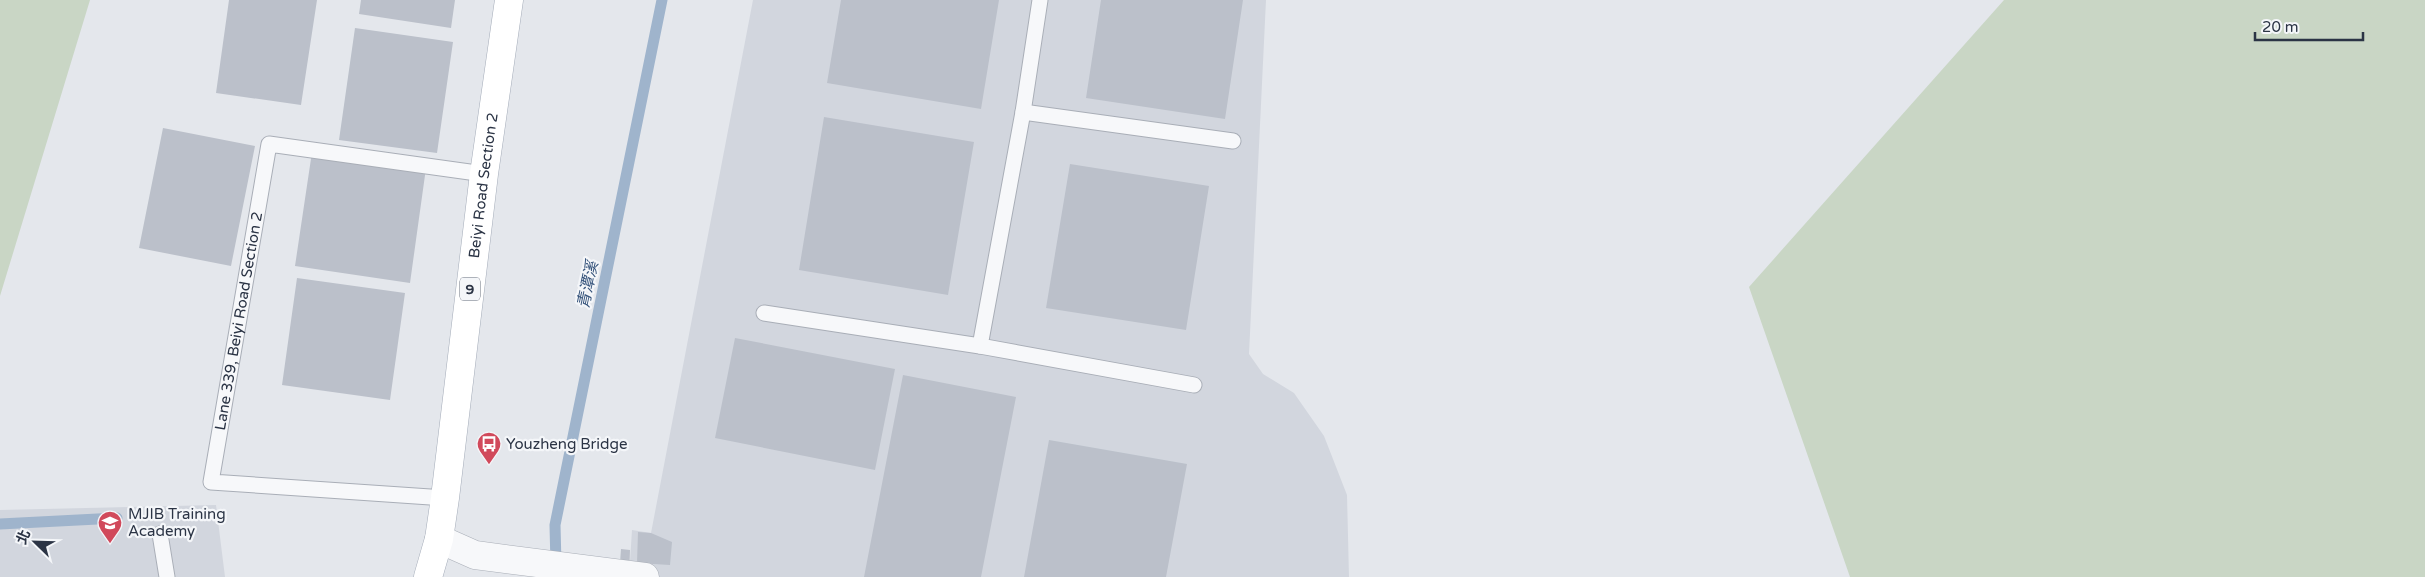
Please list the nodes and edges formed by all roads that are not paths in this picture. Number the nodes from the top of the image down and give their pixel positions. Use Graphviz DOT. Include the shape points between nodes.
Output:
graph roads {
  1 [pos="508,0"];
  2 [pos="1040,0"];
  3 [pos="1023,112"];
  4 [pos="1233,141"];
  5 [pos="484,174"];
  6 [pos="764,313"];
  7 [pos="980,346"];
  8 [pos="1194,385"];
  9 [pos="445,498"];
  10 [pos="160,534"];
  11 [pos="438,539"];
  12 [pos="632,575"];
  13 [pos="167,577"];
  14 [pos="428,577"];
  1 -- 5 [label="main road, Beiyi Road Section 2 / 9"];
  2 -- 3 [label="lane"];
  3 -- 4 [label="lane"];
  3 -- 7 [label="lane"];
  5 -- 9 [label="main road, Beiyi Road Section 2 / 9"];
  5 -- 9 [label="lane, Lane 339, Beiyi Road Section 2" via="270,144 211,482"];
  6 -- 7 [label="lane"];
  7 -- 8 [label="lane"];
  9 -- 11 [label="main road, Beiyi Road Section 2 / 9"];
  10 -- 13 [label="lane"];
  11 -- 12 [label="street" via="475,555"];
  11 -- 14 [label="main road, Beiyi Road Section 2 / 9"];
}
